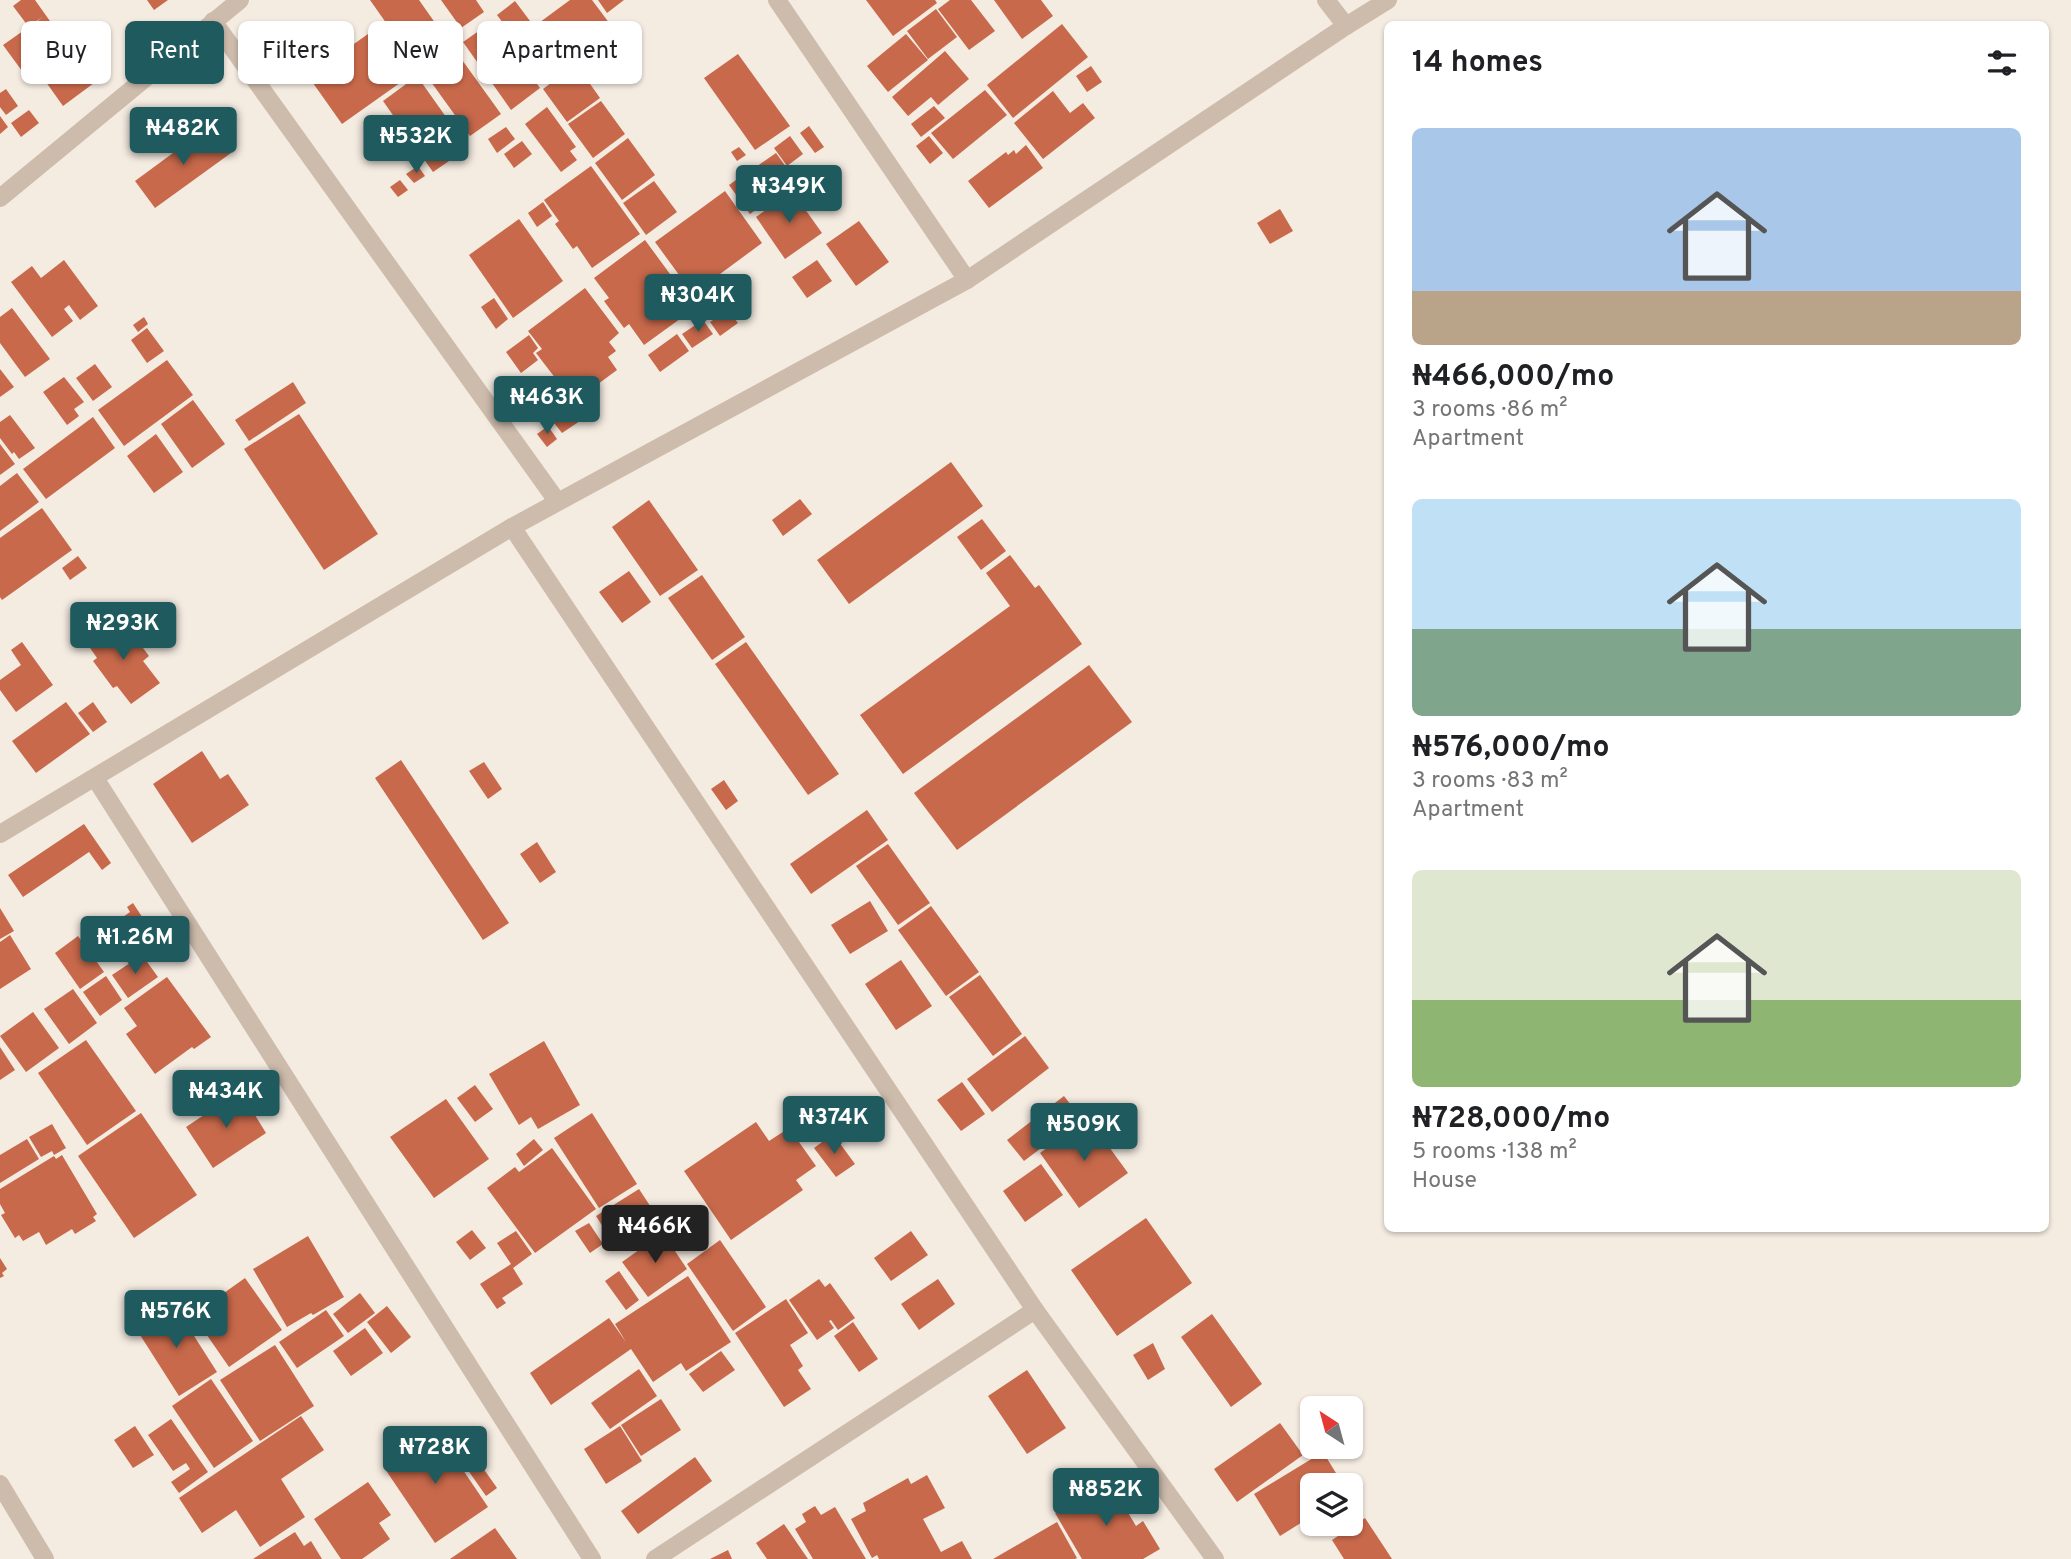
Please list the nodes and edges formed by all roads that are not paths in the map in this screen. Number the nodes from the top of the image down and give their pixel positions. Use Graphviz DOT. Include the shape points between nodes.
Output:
graph roads {
  1 [pos="240,0"];
  2 [pos="777,0"];
  3 [pos="1326,0"];
  4 [pos="1388,0"];
  5 [pos="214,21"];
  6 [pos="1346,26"];
  7 [pos="224,35"];
  8 [pos="138,84"];
  9 [pos="0,198"];
  10 [pos="967,280"];
  11 [pos="557,501"];
  12 [pos="512,527"];
  13 [pos="95,778"];
  14 [pos="0,834"];
  15 [pos="1035,1310"];
  16 [pos="0,1484"];
  17 [pos="45,1559"];
  18 [pos="592,1559"];
  19 [pos="655,1559"];
  20 [pos="1215,1559"];
  1 -- 5 [label="street"];
  2 -- 10 [label="street"];
  3 -- 6 [label="street"];
  4 -- 6 [label="street"];
  6 -- 10 [label="street"];
  7 -- 11 [label="street"];
  8 -- 9 [label="street"];
  10 -- 11 [label="street"];
  11 -- 12 [label="street"];
  12 -- 13 [label="street"];
  12 -- 15 [label="street"];
  13 -- 14 [label="street"];
  13 -- 18 [label="street"];
  15 -- 19 [label="street"];
  15 -- 20 [label="street"];
  16 -- 17 [label="street"];
}
